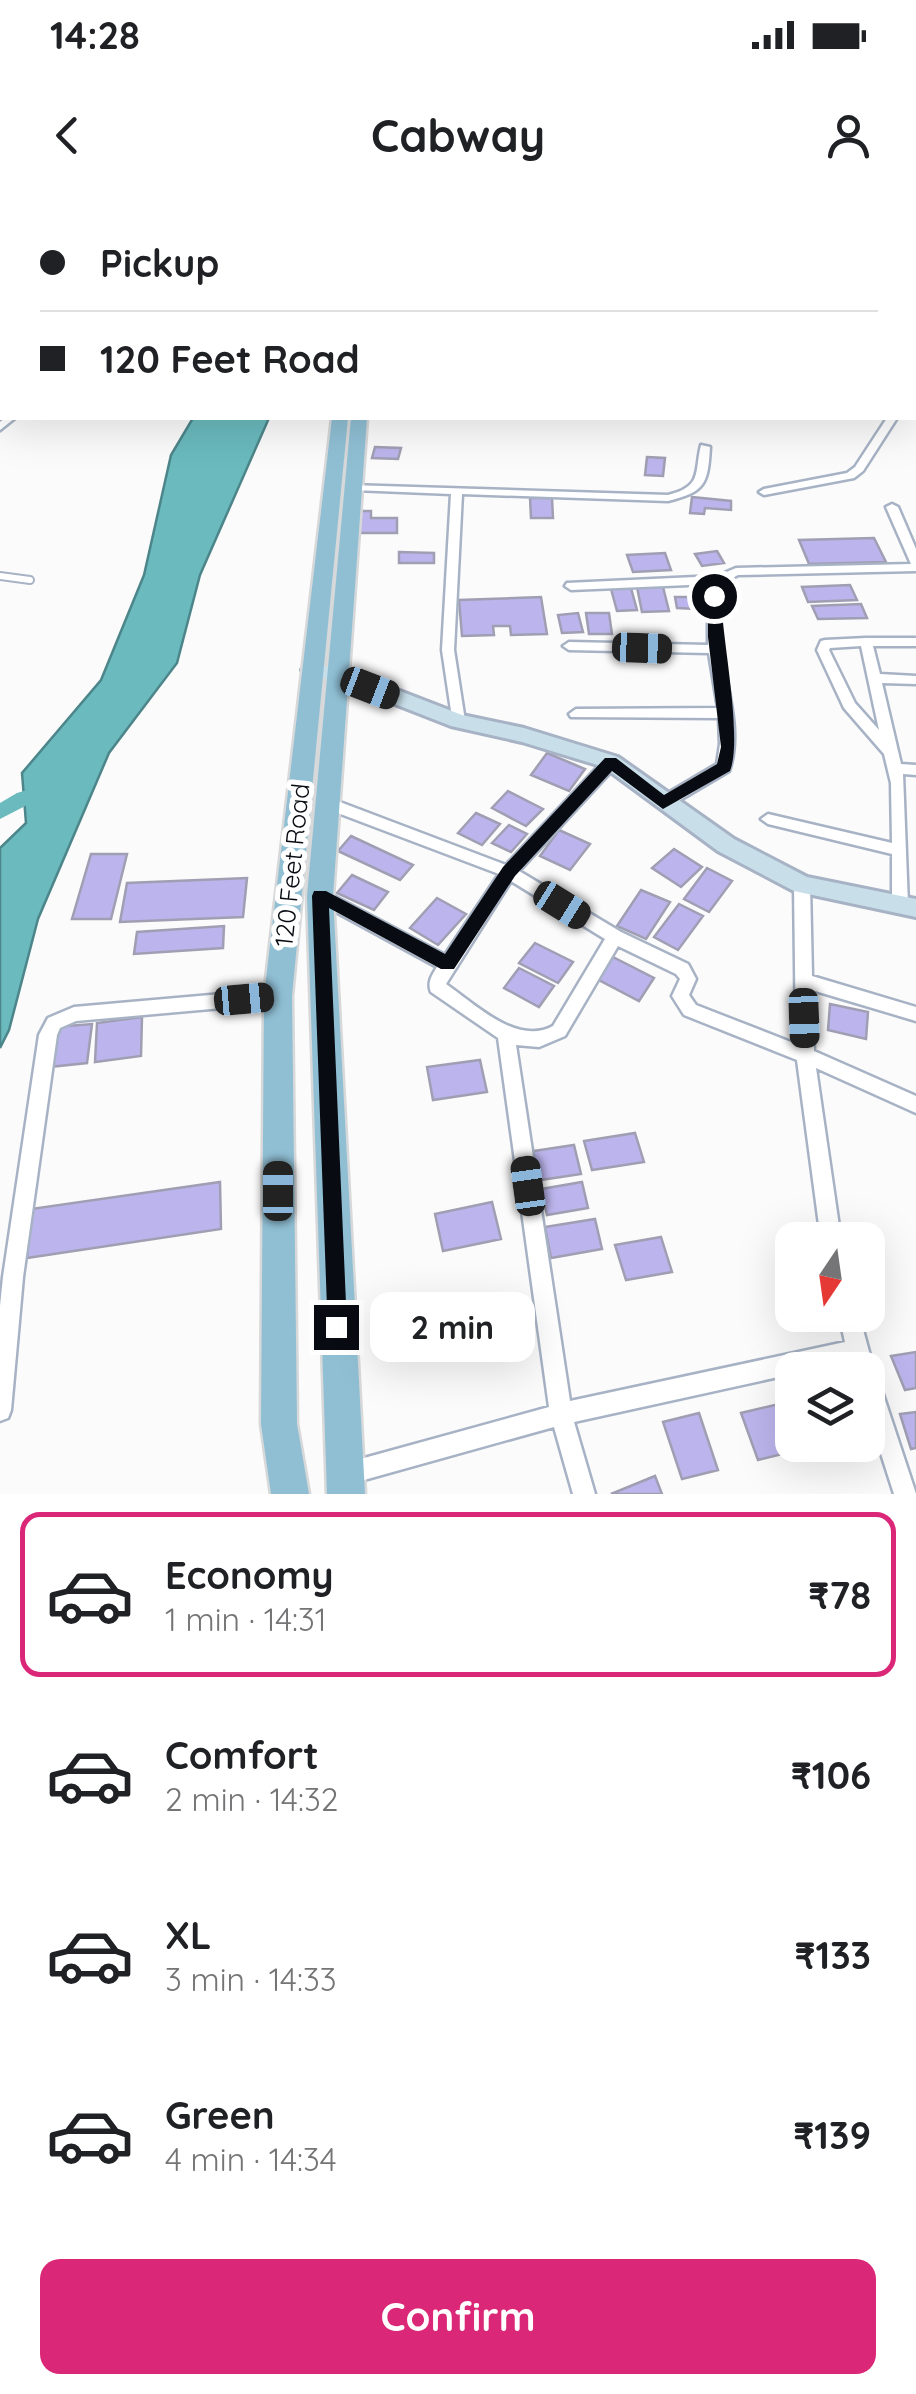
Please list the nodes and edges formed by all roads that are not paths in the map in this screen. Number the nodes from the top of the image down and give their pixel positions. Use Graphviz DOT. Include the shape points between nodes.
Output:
graph roads {
  1 [pos="340,420"];
  2 [pos="359,420"];
  3 [pos="891,420"];
  4 [pos="705,447"];
  5 [pos="354,487"];
  6 [pos="457,491"];
  7 [pos="764,492"];
  8 [pos="892,507"];
  9 [pos="916,565"];
  10 [pos="0,576"];
  11 [pos="30,580"];
  12 [pos="720,580"];
  13 [pos="571,586"];
  14 [pos="866,642"];
  15 [pos="916,642"];
  16 [pos="569,646"];
  17 [pos="716,650"];
  18 [pos="312,670"];
  19 [pos="341,676"];
  20 [pos="876,678"];
  21 [pos="916,680"];
  22 [pos="724,713"];
  23 [pos="576,714"];
  24 [pos="458,722"];
  25 [pos="611,762"];
  26 [pos="895,768"];
  27 [pos="916,770"];
  28 [pos="916,786"];
  29 [pos="663,803"];
  30 [pos="326,804"];
  31 [pos="768,820"];
  32 [pos="898,850"];
  33 [pos="509,872"];
  34 [pos="802,884"];
  35 [pos="320,896"];
  36 [pos="908,907"];
  37 [pos="615,938"];
  38 [pos="448,964"];
  39 [pos="803,980"];
  40 [pos="278,996"];
  41 [pos="916,1014"];
  42 [pos="506,1034"];
  43 [pos="805,1055"];
  44 [pos="916,1105"];
  45 [pos="828,1222"];
  46 [pos="775,1375"];
  47 [pos="0,1410"];
  48 [pos="561,1414"];
  49 [pos="885,1435"];
  50 [pos="344,1485"];
  51 [pos="290,1494"];
  52 [pos="584,1494"];
  53 [pos="904,1494"];
  1 -- 18 [label="main road, 120 Feet Road"];
  2 -- 5 [label="main road, 120 Feet Road"];
  3 -- 7 [label="street" via="850,476"];
  4 -- 6 [label="street" via="702,482 668,498"];
  5 -- 6 [label="street"];
  5 -- 19 [label="main road, 120 Feet Road"];
  6 -- 24 [label="street" via="448,650"];
  8 -- 9 [label="street"];
  9 -- 12 [label="street" via="736,572"];
  10 -- 11 [label="lane"];
  12 -- 13 [label="street"];
  12 -- 17 [label="street" via="714,596"];
  14 -- 15 [label="street"];
  14 -- 20 [label="street"];
  14 -- 26 [label="street" via="831,642 823,650 849,705"];
  16 -- 17 [label="street"];
  17 -- 22 [label="street"];
  18 -- 19 [label="street"];
  18 -- 40 [label="main road, 120 Feet Road"];
  19 -- 24 [label="street"];
  19 -- 30 [label="main road, 120 Feet Road"];
  20 -- 21 [label="street"];
  20 -- 26 [label="street"];
  22 -- 23 [label="street"];
  22 -- 29 [label="street" via="724,767"];
  24 -- 25 [label="street"];
  25 -- 29 [label="street"];
  25 -- 33 [label="street"];
  26 -- 27 [label="street"];
  26 -- 28 [label="street"];
  26 -- 32 [label="street"];
  29 -- 34 [label="street"];
  30 -- 33 [label="street"];
  30 -- 35 [label="main road, 120 Feet Road"];
  31 -- 32 [label="street"];
  32 -- 36 [label="street"];
  33 -- 37 [label="street"];
  33 -- 38 [label="street"];
  34 -- 36 [label="street"];
  34 -- 39 [label="street"];
  35 -- 38 [label="street"];
  35 -- 50 [label="main road, 120 Feet Road"];
  37 -- 42 [label="street" via="559,1031 530,1042"];
  37 -- 43 [label="street" via="682,969 688,979 680,996 690,1010"];
  38 -- 42 [label="street" via="437,986 443,994"];
  39 -- 41 [label="street"];
  39 -- 43 [label="street"];
  40 -- 47 [label="street" via="74,1014 54,1023 16,1258"];
  40 -- 51 [label="main road, 120 Feet Road" via="279,1424"];
  42 -- 48 [label="street"];
  43 -- 44 [label="street"];
  43 -- 45 [label="street"];
  46 -- 48 [label="street"];
  48 -- 50 [label="street"];
  48 -- 52 [label="street"];
  49 -- 53 [label="street"];
}
